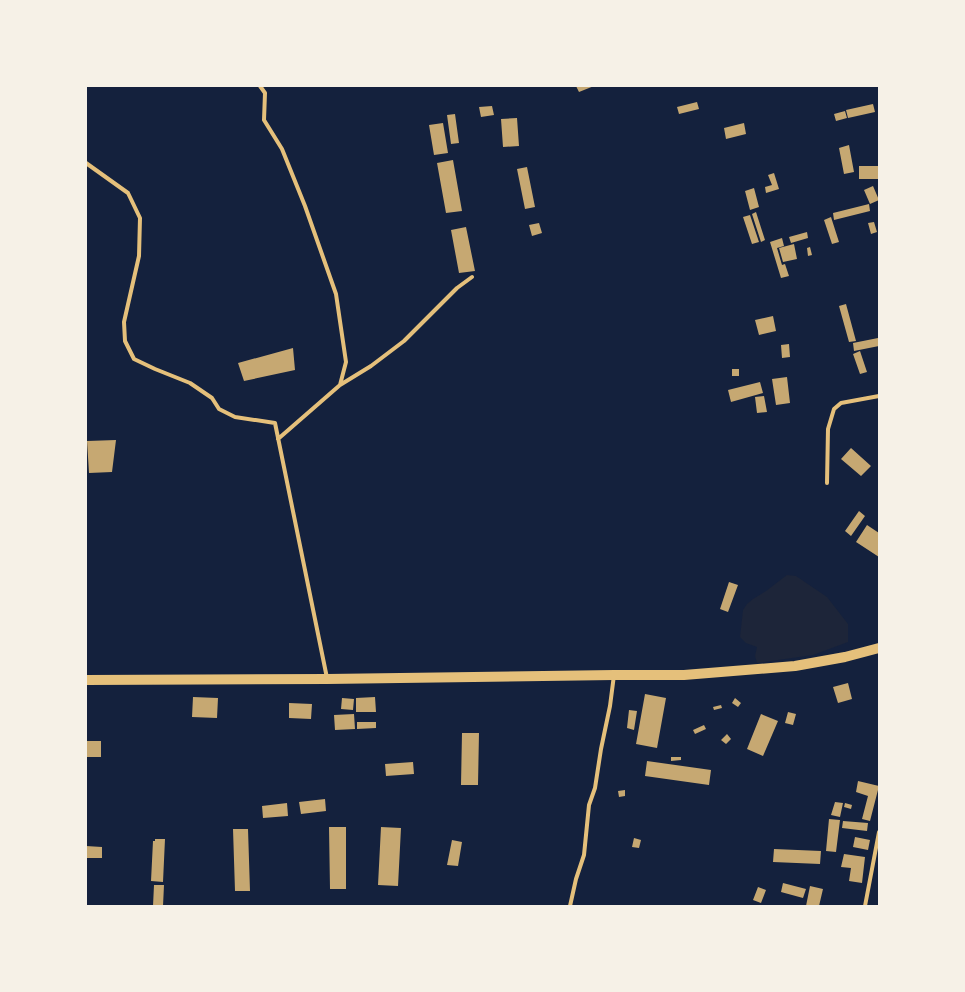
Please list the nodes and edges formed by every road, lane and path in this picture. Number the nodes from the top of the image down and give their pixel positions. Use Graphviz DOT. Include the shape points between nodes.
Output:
graph roads {
  1 [pos="260,86"];
  2 [pos="86,163"];
  3 [pos="472,277"];
  4 [pos="340,385"];
  5 [pos="879,396"];
  6 [pos="278,439"];
  7 [pos="828,482"];
  8 [pos="879,648"];
  9 [pos="614,674"];
  10 [pos="327,679"];
  11 [pos="86,680"];
  12 [pos="879,832"];
  13 [pos="570,906"];
  14 [pos="865,906"];
  1 -- 4 [label="street" via="265,93 264,120 282,149 336,294 346,362"];
  2 -- 6 [label="street" via="128,193 140,218 139,256 124,322 125,341 134,359 190,383 212,398 219,409 235,417 275,423"];
  3 -- 4 [label="street" via="457,288 404,341"];
  4 -- 6 [label="street"];
  5 -- 7 [label="street" via="841,403 834,409 828,429"];
  6 -- 10 [label="street"];
  8 -- 9 [label="highway" via="795,666 684,675"];
  9 -- 10 [label="highway"];
  9 -- 13 [label="street" via="595,788 589,805 584,855"];
  10 -- 11 [label="highway"];
  12 -- 14 [label="street"];
}
